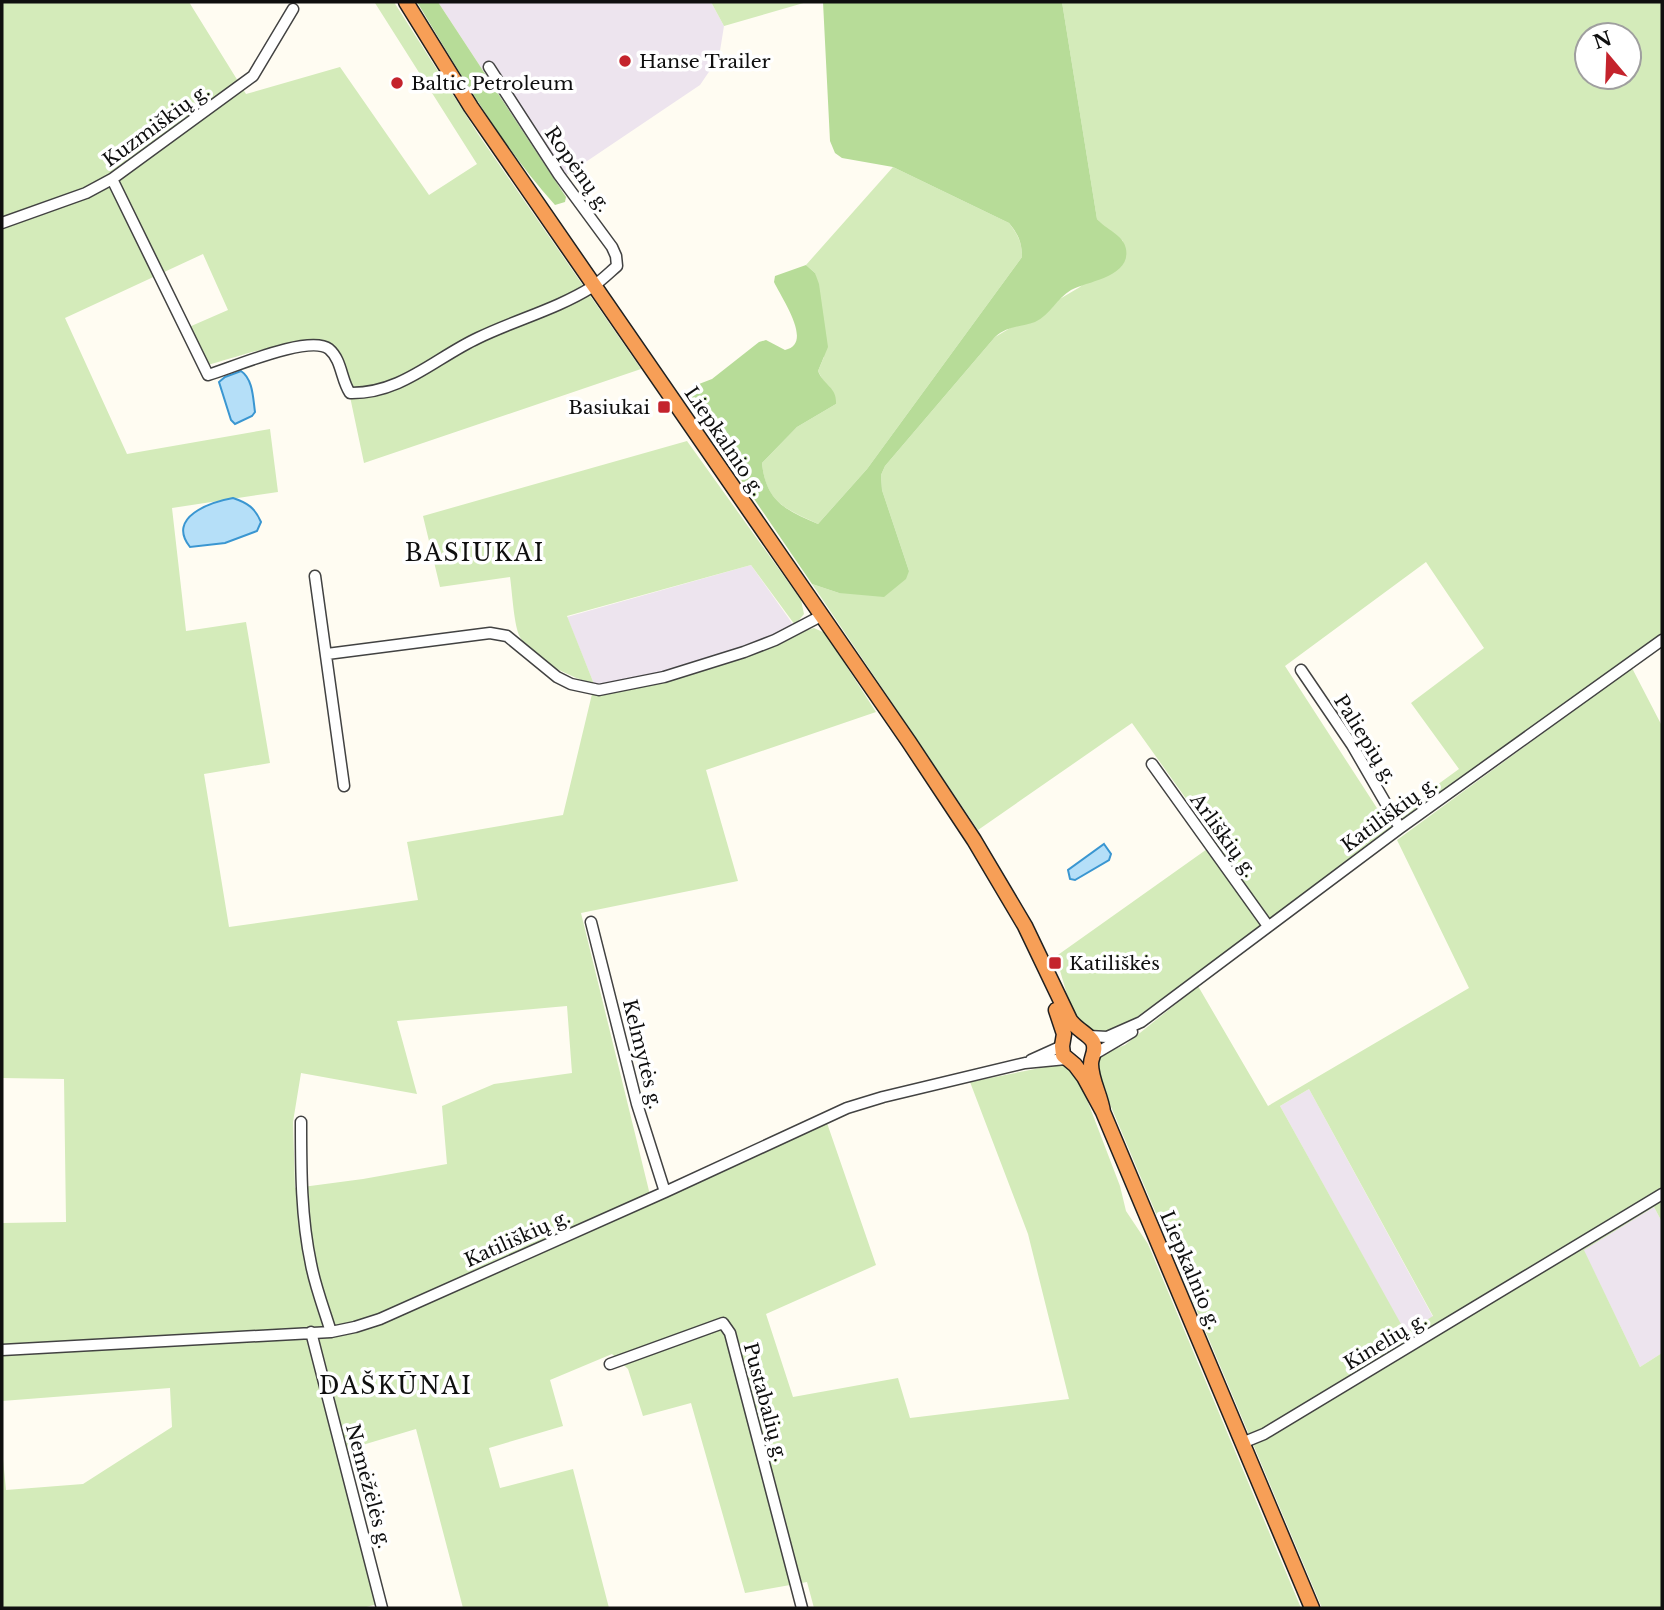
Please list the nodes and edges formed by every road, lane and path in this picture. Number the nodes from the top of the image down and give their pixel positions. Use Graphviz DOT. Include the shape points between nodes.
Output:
graph roads {
  1 [pos="406,2"];
  2 [pos="293,9"];
  3 [pos="489,67"];
  4 [pos="112,179"];
  5 [pos="2,223"];
  6 [pos="594,286"];
  7 [pos="315,576"];
  8 [pos="821,615"];
  9 [pos="1662,640"];
  10 [pos="327,654"];
  11 [pos="1301,670"];
  12 [pos="1152,764"];
  13 [pos="344,786"];
  14 [pos="1400,828"];
  15 [pos="1010,903"];
  16 [pos="591,922"];
  17 [pos="1268,926"];
  18 [pos="1141,1022"];
  19 [pos="1084,1034"];
  20 [pos="1067,1053"];
  21 [pos="1092,1057"];
  22 [pos="1103,1112"];
  23 [pos="301,1122"];
  24 [pos="665,1192"];
  25 [pos="1662,1194"];
  26 [pos="311,1332"];
  27 [pos="331,1332"];
  28 [pos="2,1350"];
  29 [pos="610,1364"];
  30 [pos="1242,1443"];
  31 [pos="382,1608"];
  32 [pos="802,1608"];
  33 [pos="1312,1608"];
  1 -- 6 [label="highway, Liepkalnio g." via="464,96"];
  2 -- 4 [label="street, Kuzmiškių g." via="253,76"];
  3 -- 6 [label="street, Ropėnų g." via="612,247 617,266"];
  4 -- 5 [label="street, Kuzmiškių g."];
  4 -- 6 [label="street" via="208,375 313,345 330,350 337,359 350,393 389,387 429,369 459,347"];
  6 -- 8 [label="highway, Liepkalnio g."];
  7 -- 10 [label="street"];
  8 -- 10 [label="street" via="744,652 664,677 598,690 556,677 499,634"];
  8 -- 15 [label="highway, Liepkalnio g." via="944,794"];
  9 -- 14 [label="street, Katiliškių g."];
  10 -- 13 [label="street"];
  11 -- 14 [label="street, Paliepių g."];
  12 -- 17 [label="street, Arliškių g."];
  14 -- 17 [label="street, Katiliškių g."];
  15 -- 19 [label="highway, Liepkalnio g." via="1070,1020"];
  15 -- 20 [label="highway, Liepkalnio g." via="1013,919 1060,1017"];
  16 -- 24 [label="street, Kelmytės g." via="637,1104"];
  17 -- 18 [label="street, Katiliškių g."];
  18 -- 19 [label="street, Katiliškių g." via="1107,1037"];
  18 -- 21 [label="street, Katiliškių g." via="1128,1036"];
  19 -- 20 [label="highway" via="1070,1034"];
  19 -- 21 [label="highway, Liepkalnio g." via="1094,1043"];
  20 -- 21 [label="highway" via="1083,1064"];
  20 -- 22 [label="highway, Liepkalnio g."];
  20 -- 24 [label="street, Katiliškių g." via="847,1108"];
  21 -- 22 [label="highway, Liepkalnio g."];
  22 -- 30 [label="highway, Liepkalnio g."];
  23 -- 27 [label="street" via="307,1245"];
  24 -- 27 [label="street, Katiliškių g." via="380,1320"];
  25 -- 30 [label="street, Kinelių g."];
  26 -- 27 [label="street, Katiliškių g."];
  26 -- 28 [label="street, Katiliškių g."];
  26 -- 31 [label="street, Nemėžėlės g."];
  29 -- 32 [label="street, Pustabalių g." via="723,1323 730,1333"];
  30 -- 33 [label="highway, Liepkalnio g."];
}
